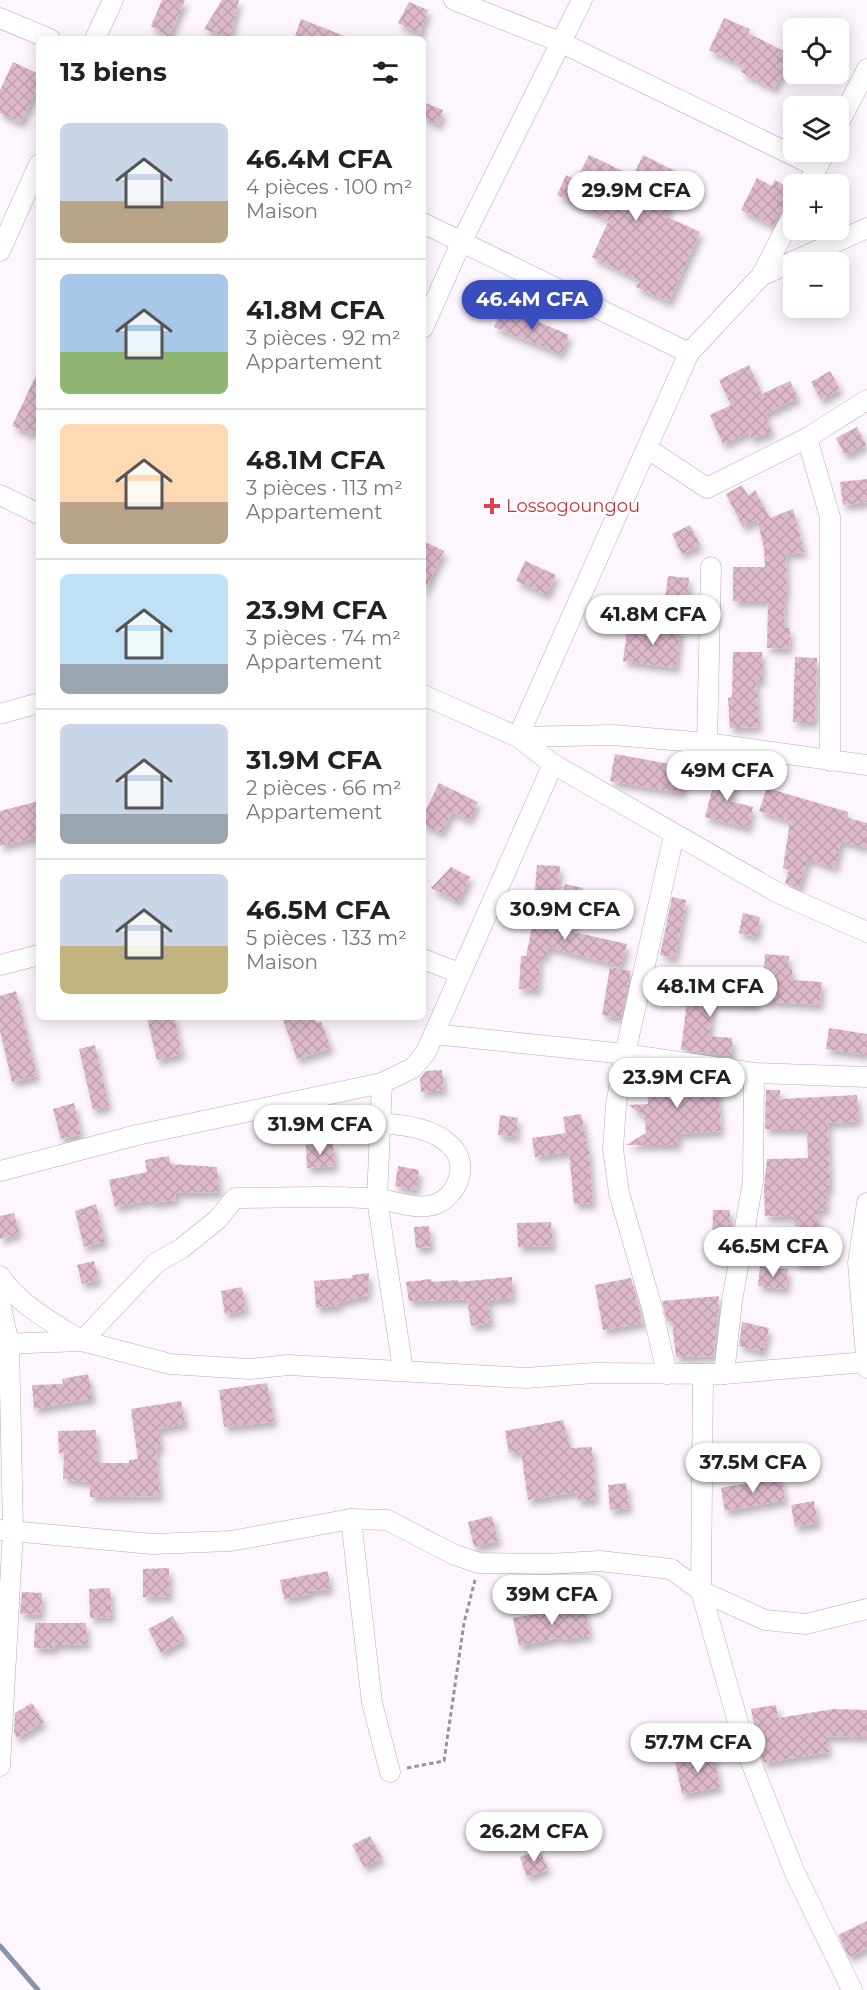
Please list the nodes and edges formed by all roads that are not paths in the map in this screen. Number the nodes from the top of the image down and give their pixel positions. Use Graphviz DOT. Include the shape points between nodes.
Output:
graph roads {
  1 [pos="113,0"];
  2 [pos="454,0"];
  3 [pos="582,0"];
  4 [pos="0,18"];
  5 [pos="43,36"];
  6 [pos="96,36"];
  7 [pos="560,42"];
  8 [pos="867,69"];
  9 [pos="849,104"];
  10 [pos="783,142"];
  11 [pos="36,171"];
  12 [pos="426,225"];
  13 [pos="867,228"];
  14 [pos="783,234"];
  15 [pos="461,243"];
  16 [pos="0,250"];
  17 [pos="761,276"];
  18 [pos="426,321"];
  19 [pos="689,352"];
  20 [pos="867,400"];
  21 [pos="807,438"];
  22 [pos="648,449"];
  23 [pos="0,495"];
  24 [pos="36,513"];
  25 [pos="711,567"];
  26 [pos="426,696"];
  27 [pos="36,704"];
  28 [pos="0,714"];
  29 [pos="518,737"];
  30 [pos="707,743"];
  31 [pos="830,761"];
  32 [pos="553,764"];
  33 [pos="867,765"];
  34 [pos="674,835"];
  35 [pos="867,930"];
  36 [pos="36,956"];
  37 [pos="426,960"];
  38 [pos="0,965"];
  39 [pos="459,973"];
  40 [pos="434,1034"];
  41 [pos="625,1054"];
  42 [pos="754,1072"];
  43 [pos="867,1077"];
  44 [pos="382,1083"];
  45 [pos="380,1123"];
  46 [pos="0,1171"];
  47 [pos="377,1199"];
  48 [pos="867,1203"];
  49 [pos="862,1262"];
  50 [pos="0,1276"];
  51 [pos="0,1303"];
  52 [pos="82,1341"];
  53 [pos="5,1344"];
  54 [pos="866,1365"];
  55 [pos="403,1370"];
  56 [pos="667,1374"];
  57 [pos="703,1374"];
  58 [pos="724,1374"];
  59 [pos="351,1519"];
  60 [pos="6,1531"];
  61 [pos="701,1591"];
  62 [pos="867,1609"];
  63 [pos="0,1766"];
  64 [pos="390,1772"];
  65 [pos="852,1990"];
  1 -- 6 [label="street"];
  2 -- 7 [label="street"];
  3 -- 7 [label="street"];
  4 -- 5 [label="street"];
  7 -- 10 [label="street"];
  7 -- 15 [label="street"];
  8 -- 9 [label="street"];
  11 -- 16 [label="street"];
  12 -- 15 [label="street"];
  13 -- 17 [label="street"];
  14 -- 17 [label="street"];
  15 -- 18 [label="street"];
  15 -- 19 [label="street"];
  17 -- 19 [label="street"];
  19 -- 22 [label="street"];
  20 -- 21 [label="street"];
  21 -- 22 [label="street" via="707,488"];
  21 -- 31 [label="street" via="830,517"];
  22 -- 29 [label="street"];
  23 -- 24 [label="street"];
  25 -- 30 [label="street"];
  26 -- 29 [label="street"];
  27 -- 28 [label="street"];
  29 -- 30 [label="street" via="613,735"];
  29 -- 32 [label="street"];
  30 -- 31 [label="street"];
  31 -- 33 [label="street"];
  32 -- 34 [label="street"];
  32 -- 39 [label="street"];
  34 -- 35 [label="street" via="778,893"];
  34 -- 41 [label="street"];
  36 -- 38 [label="street"];
  37 -- 39 [label="street"];
  39 -- 40 [label="street"];
  40 -- 41 [label="street"];
  40 -- 44 [label="street" via="421,1061"];
  41 -- 42 [label="street"];
  41 -- 56 [label="street" via="613,1149 619,1192"];
  42 -- 43 [label="street"];
  42 -- 58 [label="street" via="753,1181"];
  44 -- 45 [label="street"];
  44 -- 46 [label="street" via="137,1135"];
  45 -- 47 [label="street"];
  45 -- 47 [label="street" via="407,1125 436,1135 457,1152 461,1165 456,1185 436,1204 421,1206"];
  47 -- 52 [label="street" via="235,1198 218,1219 156,1263"];
  47 -- 55 [label="street"];
  48 -- 49 [label="street"];
  49 -- 54 [label="street"];
  50 -- 52 [label="street" via="9,1289 46,1319"];
  51 -- 53 [label="street"];
  52 -- 53 [label="street"];
  52 -- 55 [label="street" via="170,1364"];
  53 -- 60 [label="street"];
  54 -- 58 [label="street"];
  55 -- 56 [label="street" via="526,1378 594,1373"];
  56 -- 57 [label="street"];
  57 -- 58 [label="street"];
  57 -- 61 [label="street"];
  59 -- 60 [label="street" via="231,1541 152,1544"];
  59 -- 61 [label="street" via="387,1520 479,1563 600,1561 671,1569"];
  59 -- 64 [label="street" via="372,1703"];
  60 -- 63 [label="street"];
  61 -- 62 [label="street" via="765,1620 806,1624"];
  61 -- 65 [label="street" via="746,1747 795,1873"];
}
